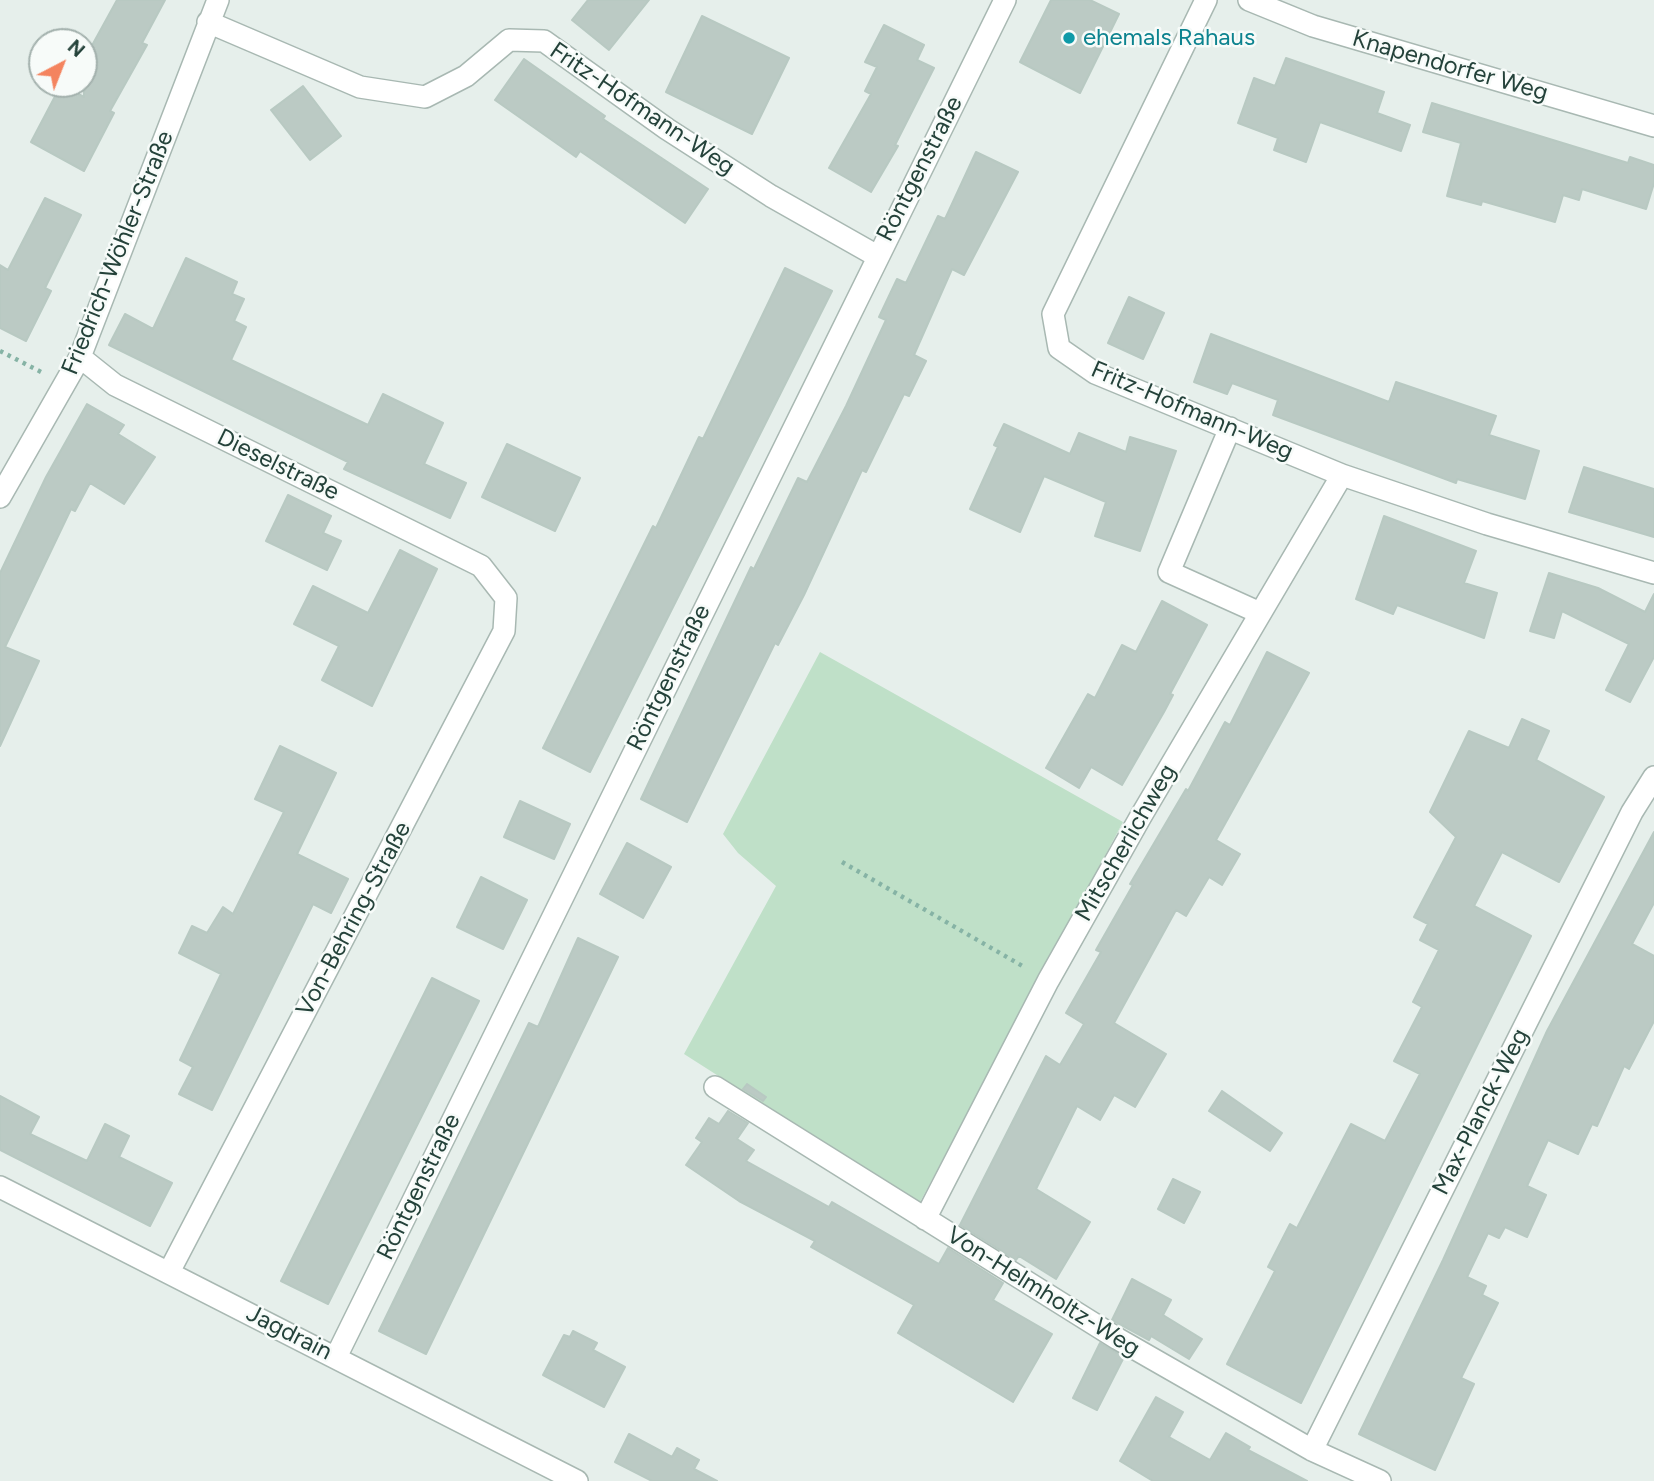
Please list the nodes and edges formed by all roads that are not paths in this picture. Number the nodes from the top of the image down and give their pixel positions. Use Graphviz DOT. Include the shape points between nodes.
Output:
graph roads {
  1 [pos="218,0"];
  2 [pos="1005,0"];
  3 [pos="1206,0"];
  4 [pos="1249,0"];
  5 [pos="208,22"];
  6 [pos="1654,126"];
  7 [pos="877,256"];
  8 [pos="80,357"];
  9 [pos="1230,428"];
  10 [pos="1342,475"];
  11 [pos="0,498"];
  12 [pos="481,566"];
  13 [pos="1654,573"];
  14 [pos="1260,613"];
  15 [pos="1654,777"];
  16 [pos="715,1087"];
  17 [pos="0,1187"];
  18 [pos="925,1219"];
  19 [pos="169,1272"];
  20 [pos="336,1357"];
  21 [pos="1312,1450"];
  22 [pos="577,1481"];
  23 [pos="1380,1481"];
  1 -- 5 [label="street, Friedrich-Wöhler-Straße"];
  2 -- 7 [label="street, Röntgenstraße"];
  3 -- 9 [label="street, Fritz-Hofmann-Weg" via="1053,314 1059,348 1095,373"];
  4 -- 6 [label="street, Knapendorfer Weg" via="1313,26"];
  5 -- 7 [label="street, Fritz-Hofmann-Weg" via="360,87 425,97 467,76 509,40 544,41 667,129 771,196"];
  5 -- 8 [label="street, Friedrich-Wöhler-Straße"];
  7 -- 20 [label="street, Röntgenstraße"];
  8 -- 11 [label="street, Friedrich-Wöhler-Straße"];
  8 -- 12 [label="street, Dieselstraße" via="115,386"];
  9 -- 10 [label="street, Fritz-Hofmann-Weg"];
  9 -- 14 [label="street" via="1170,572"];
  10 -- 13 [label="street, Fritz-Hofmann-Weg"];
  10 -- 14 [label="street, Mitscherlichweg"];
  12 -- 19 [label="street, Von-Behring-Straße" via="506,598 504,631"];
  14 -- 18 [label="street, Mitscherlichweg" via="1048,981"];
  15 -- 21 [label="street, Max-Planck-Weg" via="1632,812"];
  16 -- 18 [label="street, Von-Helmholtz-Weg"];
  17 -- 19 [label="street, Jagdrain"];
  18 -- 21 [label="street, Von-Helmholtz-Weg" via="1118,1339"];
  19 -- 20 [label="street, Jagdrain"];
  20 -- 22 [label="street, Jagdrain"];
  21 -- 23 [label="street, Von-Helmholtz-Weg"];
}
